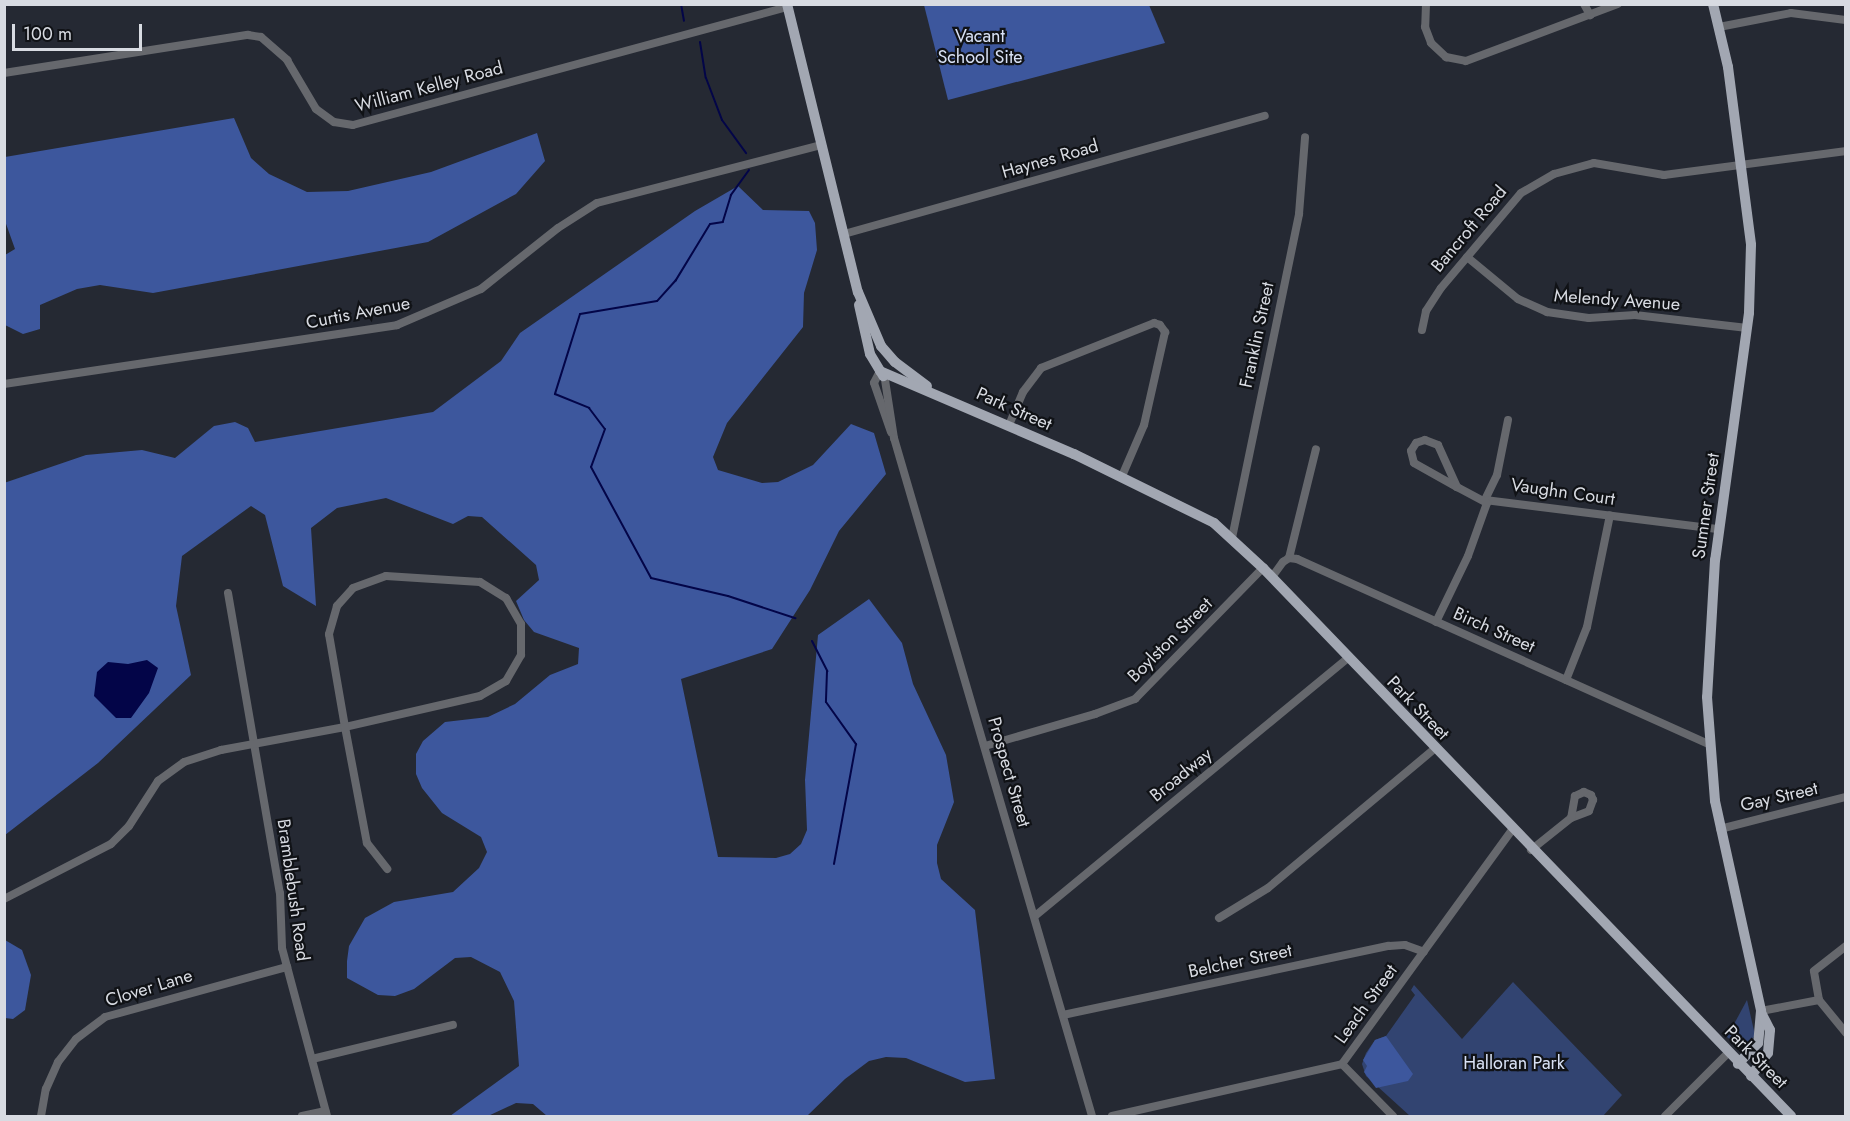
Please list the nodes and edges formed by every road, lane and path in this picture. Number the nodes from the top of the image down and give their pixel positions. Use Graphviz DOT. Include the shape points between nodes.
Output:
graph roads {
  1 [pos="1426,4"];
  2 [pos="1584,4"];
  3 [pos="1618,4"];
  4 [pos="1713,4"];
  5 [pos="788,6"];
  6 [pos="1590,15"];
  7 [pos="1845,20"];
  8 [pos="1719,27"];
  9 [pos="4,73"];
  10 [pos="1265,116"];
  11 [pos="1305,137"];
  12 [pos="822,145"];
  13 [pos="1845,151"];
  14 [pos="1741,163"];
  15 [pos="844,234"];
  16 [pos="1467,257"];
  17 [pos="858,292"];
  18 [pos="1747,328"];
  19 [pos="1422,330"];
  20 [pos="891,359"];
  21 [pos="883,376"];
  22 [pos="4,384"];
  23 [pos="911,385"];
  24 [pos="897,386"];
  25 [pos="962,404"];
  26 [pos="890,407"];
  27 [pos="1508,420"];
  28 [pos="1009,425"];
  29 [pos="894,438"];
  30 [pos="1316,449"];
  31 [pos="1122,476"];
  32 [pos="1457,488"];
  33 [pos="1485,500"];
  34 [pos="1610,515"];
  35 [pos="1719,529"];
  36 [pos="1232,538"];
  37 [pos="1289,558"];
  38 [pos="1263,568"];
  39 [pos="1272,578"];
  40 [pos="228,593"];
  41 [pos="1436,622"];
  42 [pos="1348,658"];
  43 [pos="1566,680"];
  44 [pos="345,727"];
  45 [pos="254,744"];
  46 [pos="1709,744"];
  47 [pos="985,746"];
  48 [pos="1434,749"];
  49 [pos="1845,797"];
  50 [pos="1570,818"];
  51 [pos="1720,829"];
  52 [pos="1512,830"];
  53 [pos="1532,850"];
  54 [pos="387,869"];
  55 [pos="4,899"];
  56 [pos="1035,916"];
  57 [pos="1219,918"];
  58 [pos="1845,946"];
  59 [pos="1424,952"];
  60 [pos="287,967"];
  61 [pos="1819,1000"];
  62 [pos="1761,1011"];
  63 [pos="1063,1015"];
  64 [pos="453,1024"];
  65 [pos="1845,1033"];
  66 [pos="1728,1053"];
  67 [pos="312,1059"];
  68 [pos="1341,1064"];
  69 [pos="1738,1064"];
  70 [pos="1751,1076"];
  71 [pos="326,1114"];
  72 [pos="41,1116"];
  73 [pos="302,1116"];
  74 [pos="1092,1116"];
  75 [pos="1112,1116"];
  76 [pos="1393,1116"];
  77 [pos="1665,1116"];
  78 [pos="1791,1116"];
  1 -- 6 [label="street" via="1425,27 1431,43 1443,55 1463,62"];
  2 -- 6 [label="street"];
  3 -- 6 [label="street"];
  4 -- 8 [label="main road, Sumner Street"];
  5 -- 9 [label="street, William Kelley Road" via="353,125 326,117 316,109 279,51 261,37 248,35"];
  5 -- 12 [label="main road, Park Street"];
  7 -- 8 [label="street" via="1791,13"];
  8 -- 14 [label="main road, Sumner Street"];
  10 -- 15 [label="street, Haynes Road"];
  11 -- 36 [label="street, Franklin Street" via="1299,214"];
  12 -- 15 [label="main road, Park Street"];
  12 -- 22 [label="street, Curtis Avenue" via="597,203 558,228 481,289 397,325"];
  13 -- 14 [label="street, Bancroft Road"];
  14 -- 16 [label="street, Bancroft Road" via="1664,175 1601,163 1568,168 1521,193"];
  14 -- 18 [label="main road, Sumner Street" via="1751,245"];
  15 -- 17 [label="main road, Park Street"];
  16 -- 18 [label="street, Melendy Avenue" via="1518,299 1547,312 1588,318 1647,316"];
  16 -- 19 [label="street, Bancroft Road" via="1431,301"];
  17 -- 20 [label="main road, Park Street" via="870,324"];
  17 -- 21 [label="main road, Park Street" via="861,327 872,360"];
  18 -- 35 [label="main road, Sumner Street"];
  20 -- 21 [label="main road"];
  20 -- 25 [label="main road, Park Street" via="929,387"];
  21 -- 23 [label="main road, Park Street"];
  21 -- 26 [label="street, Prospect Street"];
  21 -- 29 [label="street, Prospect Street" via="874,383"];
  23 -- 24 [label="main road, Park Street"];
  23 -- 25 [label="main road, Park Street"];
  24 -- 26 [label="street, Prospect Street" via="891,394"];
  25 -- 28 [label="main road, Park Street"];
  26 -- 29 [label="street, Prospect Street"];
  27 -- 33 [label="street, Vaughn Court" via="1497,475"];
  28 -- 31 [label="main road, Park Street"];
  28 -- 31 [label="street" via="1023,392 1041,368 1154,323 1160,325 1165,332 1144,424"];
  29 -- 47 [label="street, Prospect Street"];
  30 -- 37 [label="street"];
  31 -- 36 [label="main road, Park Street" via="1200,513"];
  32 -- 32 [label="street" via="1438,445 1425,440 1416,443 1411,451 1414,463"];
  32 -- 33 [label="street"];
  33 -- 34 [label="street, Vaughn Court"];
  33 -- 41 [label="street" via="1486,514"];
  34 -- 35 [label="street, Vaughn Court"];
  34 -- 43 [label="street" via="1587,627"];
  35 -- 46 [label="main road, Sumner Street" via="1709,658"];
  36 -- 38 [label="main road, Park Street"];
  37 -- 39 [label="street"];
  37 -- 41 [label="street, Birch Street"];
  38 -- 39 [label="main road, Park Street"];
  38 -- 47 [label="street, Boylston Street" via="1135,699"];
  39 -- 42 [label="main road, Park Street"];
  40 -- 45 [label="street, Bramblebush Road"];
  41 -- 43 [label="street, Birch Street"];
  42 -- 48 [label="main road, Park Street"];
  42 -- 56 [label="street, Broadway"];
  43 -- 46 [label="street, Birch Street"];
  44 -- 44 [label="street" via="473,698 498,687 515,669 522,645 521,624 509,602 490,586 471,581 386,576 353,588 337,606 329,629"];
  44 -- 45 [label="street"];
  44 -- 54 [label="street" via="366,843"];
  45 -- 55 [label="street" via="201,755 178,765 154,786 129,826 111,844"];
  45 -- 60 [label="street, Bramblebush Road" via="280,893 280,938"];
  46 -- 51 [label="main road, Sumner Street"];
  47 -- 56 [label="street, Prospect Street"];
  48 -- 52 [label="main road, Park Street"];
  48 -- 57 [label="street" via="1277,882"];
  49 -- 51 [label="street, Gay Street"];
  50 -- 53 [label="street"];
  51 -- 62 [label="main road, Sumner Street"];
  52 -- 53 [label="main road, Park Street"];
  52 -- 59 [label="street, Leach Street"];
  53 -- 66 [label="main road, Park Street"];
  56 -- 63 [label="street, Prospect Street"];
  58 -- 61 [label="street" via="1814,972"];
  59 -- 63 [label="street, Belcher Street" via="1405,945 1389,946"];
  59 -- 68 [label="street, Leach Street" via="1358,1047"];
  60 -- 67 [label="street, Bramblebush Road"];
  60 -- 72 [label="street, Clover Lane" via="105,1017 76,1039 58,1062 46,1089"];
  61 -- 62 [label="street"];
  61 -- 65 [label="street"];
  62 -- 69 [label="main road, Sumner Street" via="1758,1043"];
  62 -- 70 [label="main road, Sumner Street" via="1770,1030 1770,1044 1764,1062"];
  63 -- 74 [label="street, Prospect Street"];
  64 -- 67 [label="street"];
  66 -- 69 [label="main road, Park Street"];
  66 -- 77 [label="street"];
  67 -- 71 [label="street, Bramblebush Road"];
  68 -- 75 [label="street, Leach Street"];
  68 -- 76 [label="street"];
  69 -- 70 [label="main road, Park Street"];
  70 -- 78 [label="main road, Park Street"];
  71 -- 73 [label="street"];
}
